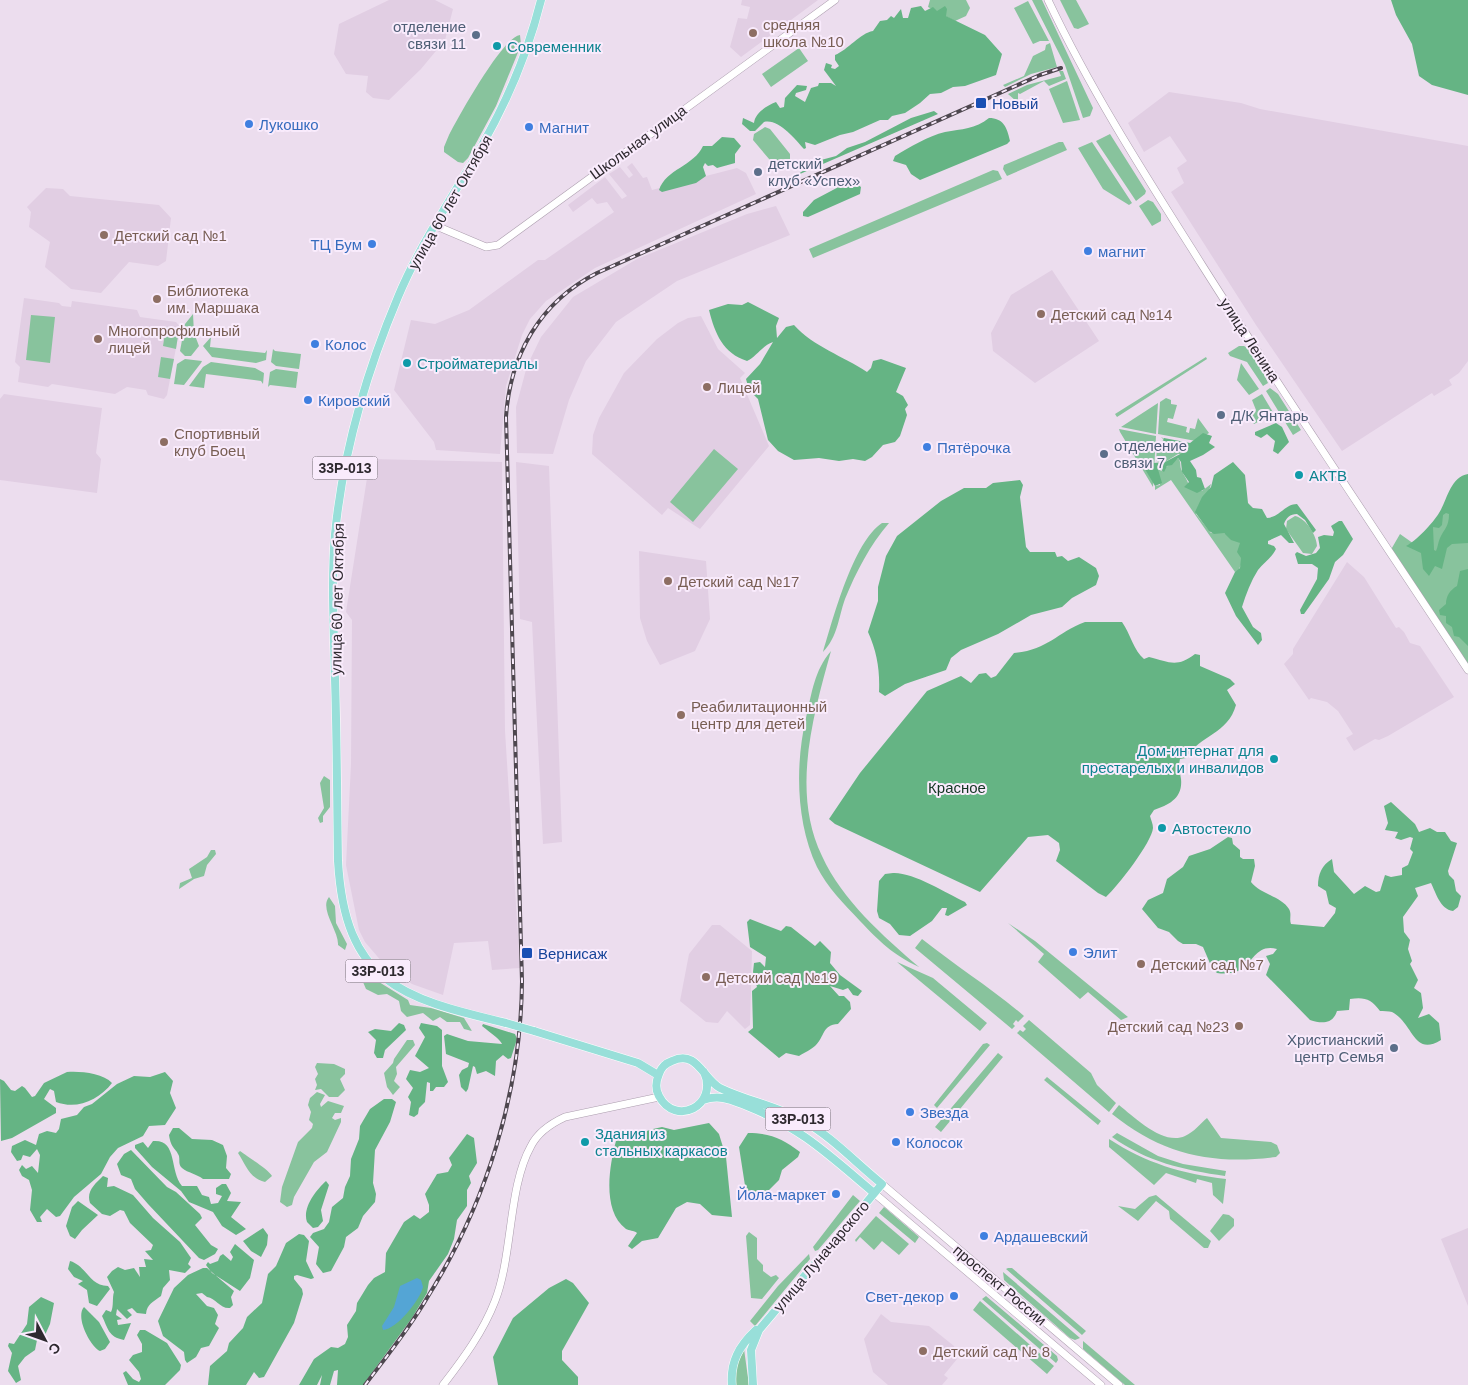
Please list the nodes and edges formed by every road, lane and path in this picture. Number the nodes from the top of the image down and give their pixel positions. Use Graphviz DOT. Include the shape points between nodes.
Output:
graph roads {
  1 [pos="540,0"];
  2 [pos="835,0"];
  3 [pos="1048,0"];
  4 [pos="434,225"];
  5 [pos="1468,670"];
  6 [pos="704,1072"];
  7 [pos="658,1075"];
  8 [pos="659,1097"];
  9 [pos="703,1100"];
  10 [pos="882,1184"];
  11 [pos="874,1193"];
  12 [pos="768,1318"];
  13 [pos="443,1385"];
  14 [pos="732,1385"];
  15 [pos="753,1385"];
  16 [pos="1101,1385"];
  17 [pos="1119,1385"];
  1 -- 4 [label="main road, улица 60 лет Октября / 33Р-013" via="532,36 507,99"];
  2 -- 4 [label="main road, Школьная улица" via="498,245 486,247"];
  3 -- 5 [label="main road, улица Ленина" via="1086,77 1144,175 1311,435"];
  4 -- 7 [label="main road, улица 60 лет Октября / 33Р-013, bridge" via="398,296 375,357 355,422 335,534 339,881 344,910 354,939 369,962 409,994 638,1063"];
  6 -- 7 [label="main road" via="693,1061 674,1060 665,1065"];
  6 -- 9 [label="main road" via="708,1089"];
  6 -- 10 [label="main road, 33Р-013" via="711,1082 723,1089 780,1110 811,1126"];
  7 -- 8 [label="main road" via="656,1090"];
  8 -- 9 [label="main road" via="669,1107 682,1112"];
  8 -- 13 [label="main road" via="566,1117 534,1140 522,1168 495,1300 473,1344"];
  9 -- 11 [label="main road, 33Р-013" via="722,1097 784,1122 809,1138"];
  10 -- 11 [label="main road, улица Луначарского"];
  10 -- 17 [label="main road, проспект России"];
  11 -- 12 [label="main road, улица Луначарского"];
  11 -- 16 [label="main road, проспект России"];
  12 -- 14 [label="main road, улица Луначарского" via="737,1354 732,1367"];
  12 -- 15 [label="main road, улица Луначарского" via="752,1344"];
}
